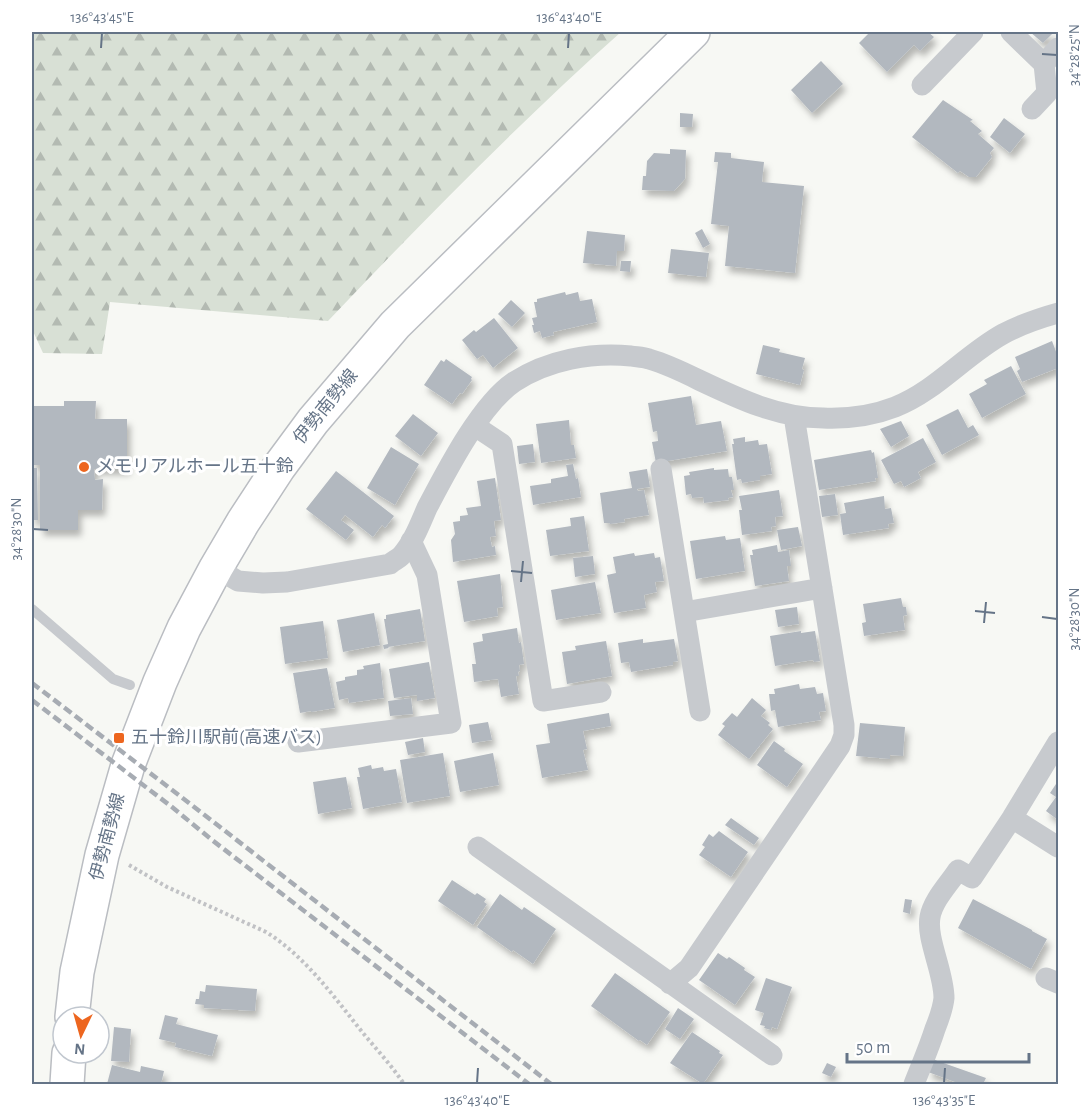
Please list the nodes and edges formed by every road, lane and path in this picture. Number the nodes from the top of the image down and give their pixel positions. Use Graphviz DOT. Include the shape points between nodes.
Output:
graph roads {
  1 [pos="693,32"];
  2 [pos="973,32"];
  3 [pos="1011,32"];
  4 [pos="1059,48"];
  5 [pos="1044,64"];
  6 [pos="922,85"];
  7 [pos="1032,109"];
  8 [pos="1059,313"];
  9 [pos="794,416"];
  10 [pos="475,426"];
  11 [pos="661,470"];
  12 [pos="411,540"];
  13 [pos="216,568"];
  14 [pos="822,588"];
  15 [pos="32,609"];
  16 [pos="684,612"];
  17 [pos="130,685"];
  18 [pos="601,692"];
  19 [pos="700,711"];
  20 [pos="298,742"];
  21 [pos="1059,742"];
  22 [pos="1012,818"];
  23 [pos="1059,847"];
  24 [pos="478,848"];
  25 [pos="129,865"];
  26 [pos="670,984"];
  27 [pos="73,1005"];
  28 [pos="772,1056"];
  29 [pos="68,1065"];
  30 [pos="67,1084"];
  31 [pos="404,1084"];
  32 [pos="914,1084"];
  1 -- 13 [label="main road, 伊勢南勢線" via="395,325 279,467"];
  2 -- 6 [label="street"];
  3 -- 5 [label="street"];
  4 -- 5 [label="street"];
  5 -- 7 [label="street" via="1047,93"];
  8 -- 9 [label="street" via="1003,334 945,377 896,406 853,417"];
  9 -- 10 [label="street" via="734,397 647,358 616,354 585,356 531,373 512,383"];
  9 -- 14 [label="street"];
  10 -- 12 [label="street"];
  10 -- 18 [label="street" via="502,444 543,701"];
  11 -- 16 [label="street"];
  12 -- 13 [label="street" via="390,564 287,582 238,581"];
  12 -- 20 [label="street" via="427,575 451,723"];
  13 -- 27 [label="main road, 伊勢南勢線" via="159,682 128,765 102,855"];
  14 -- 16 [label="street"];
  14 -- 26 [label="street" via="844,725 840,746 689,968"];
  15 -- 17 [label="lane" via="113,679"];
  16 -- 19 [label="street"];
  21 -- 22 [label="street"];
  22 -- 23 [label="street"];
  22 -- 32 [label="street" via="972,878 958,870 932,910 931,935 944,1000"];
  24 -- 26 [label="street"];
  25 -- 31 [label="path" via="281,942 337,1000"];
  26 -- 28 [label="street"];
  29 -- 30 [label="main road"];
}
